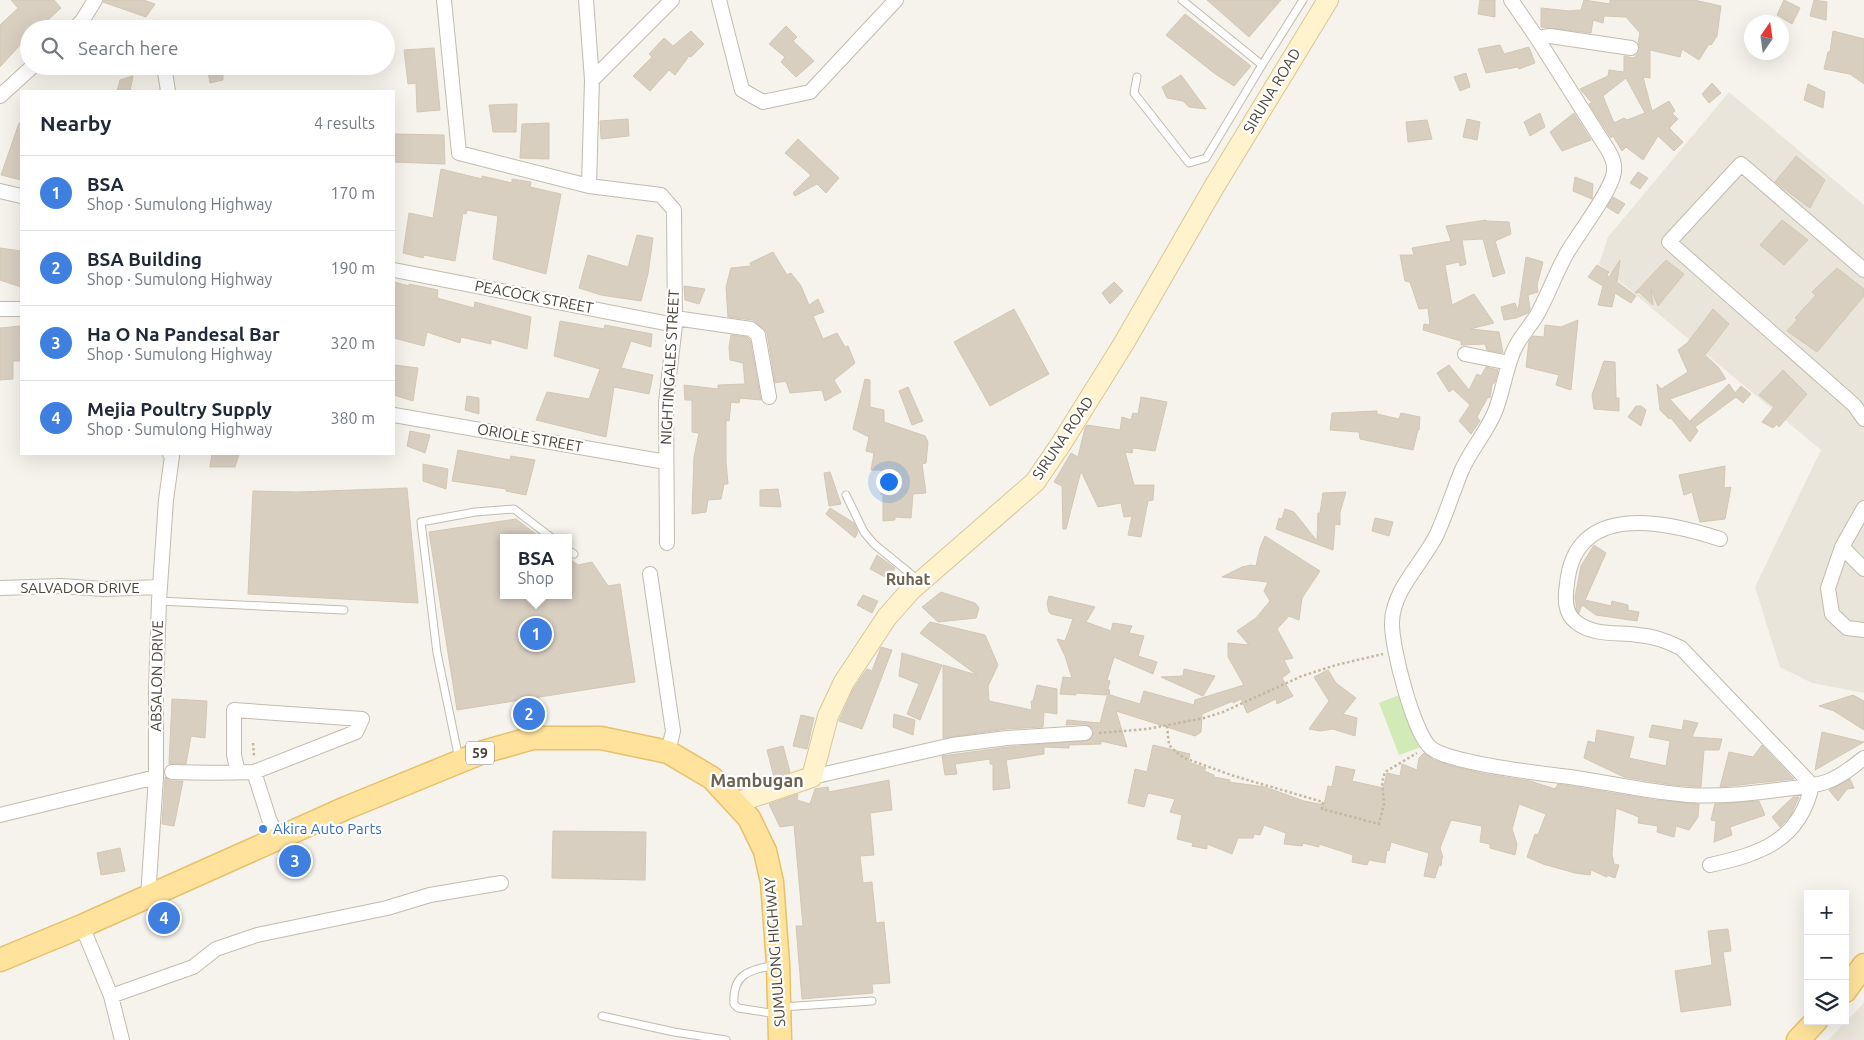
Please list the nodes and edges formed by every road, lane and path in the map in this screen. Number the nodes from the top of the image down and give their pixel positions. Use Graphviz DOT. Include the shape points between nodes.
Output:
graph roads {
  1 [pos="95,0"];
  2 [pos="444,0"];
  3 [pos="586,0"];
  4 [pos="672,0"];
  5 [pos="719,0"];
  6 [pos="896,0"];
  7 [pos="1182,0"];
  8 [pos="1304,0"];
  9 [pos="1328,0"];
  10 [pos="1511,0"];
  11 [pos="83,20"];
  12 [pos="1538,38"];
  13 [pos="1631,48"];
  14 [pos="1262,66"];
  15 [pos="23,75"];
  16 [pos="165,75"];
  17 [pos="1136,77"];
  18 [pos="592,80"];
  19 [pos="168,90"];
  20 [pos="0,96"];
  21 [pos="589,186"];
  22 [pos="0,191"];
  23 [pos="20,196"];
  24 [pos="395,270"];
  25 [pos="1864,270"];
  26 [pos="20,309"];
  27 [pos="0,310"];
  28 [pos="675,321"];
  29 [pos="1466,354"];
  30 [pos="1509,363"];
  31 [pos="769,397"];
  32 [pos="395,415"];
  33 [pos="1864,419"];
  34 [pos="173,455"];
  35 [pos="666,462"];
  36 [pos="846,495"];
  37 [pos="1864,508"];
  38 [pos="547,534"];
  39 [pos="1720,539"];
  40 [pos="667,543"];
  41 [pos="1842,547"];
  42 [pos="1864,569"];
  43 [pos="650,574"];
  44 [pos="918,578"];
  45 [pos="0,588"];
  46 [pos="160,594"];
  47 [pos="344,610"];
  48 [pos="1864,630"];
  49 [pos="1396,653"];
  50 [pos="1167,726"];
  51 [pos="1084,733"];
  52 [pos="253,743"];
  53 [pos="1428,746"];
  54 [pos="668,752"];
  55 [pos="248,757"];
  56 [pos="1864,758"];
  57 [pos="460,761"];
  58 [pos="172,772"];
  59 [pos="238,772"];
  60 [pos="254,772"];
  61 [pos="156,777"];
  62 [pos="812,777"];
  63 [pos="1812,785"];
  64 [pos="735,803"];
  65 [pos="0,815"];
  66 [pos="278,838"];
  67 [pos="1710,865"];
  68 [pos="501,883"];
  69 [pos="148,897"];
  70 [pos="82,926"];
  71 [pos="0,960"];
  72 [pos="778,964"];
  73 [pos="1864,965"];
  74 [pos="1849,986"];
  75 [pos="111,996"];
  76 [pos="872,1002"];
  77 [pos="779,1011"];
  78 [pos="602,1016"];
  79 [pos="1812,1025"];
  80 [pos="674,1032"];
  81 [pos="122,1040"];
  82 [pos="679,1040"];
  83 [pos="726,1040"];
  84 [pos="780,1040"];
  85 [pos="1798,1040"];
  1 -- 11 [label="street"];
  2 -- 21 [label="street, NIGHTINGALES STREET" via="459,153"];
  3 -- 18 [label="street"];
  4 -- 18 [label="street"];
  5 -- 6 [label="street" via="742,90 763,102 810,92"];
  7 -- 14 [label="lane"];
  8 -- 14 [label="lane"];
  9 -- 62 [label="street, SIRUNA ROAD" via="1124,343 1035,482 911,590 887,617 844,682 828,716"];
  10 -- 12 [label="street"];
  12 -- 13 [label="street" via="1550,36"];
  12 -- 30 [label="street" via="1608,150 1614,161 1614,172 1612,182 1557,270 1546,298 1522,334"];
  14 -- 17 [label="lane" via="1206,158 1189,163 1134,93"];
  15 -- 20 [label="street"];
  16 -- 19 [label="street"];
  18 -- 21 [label="street"];
  21 -- 28 [label="street, NIGHTINGALES STREET" via="661,195 674,210"];
  22 -- 23 [label="street"];
  24 -- 28 [label="street, PEACOCK STREET"];
  25 -- 33 [label="street" via="1741,164 1669,242 1854,405"];
  26 -- 27 [label="street"];
  28 -- 31 [label="street, PEACOCK STREET" via="751,329 758,335"];
  28 -- 35 [label="street, NIGHTINGALES STREET" via="666,402"];
  29 -- 30 [label="street"];
  30 -- 49 [label="street" via="1493,415 1461,472 1436,536 1395,605 1392,629"];
  32 -- 35 [label="street, ORIOLE STREET"];
  34 -- 46 [label="street, ABSALON DRIVE" via="166,500"];
  35 -- 40 [label="street, NIGHTINGALES STREET"];
  36 -- 44 [label="lane" via="864,532 874,544"];
  37 -- 41 [label="street"];
  38 -- 57 [label="lane" via="514,509 421,522 437,653"];
  39 -- 63 [label="street" via="1674,525 1655,523 1639,522 1597,531 1581,544 1572,559 1565,598 1567,612 1574,622 1586,629 1654,637 1681,648"];
  41 -- 42 [label="street"];
  41 -- 48 [label="street" via="1828,588 1832,614 1847,628"];
  43 -- 54 [label="street" via="673,731"];
  45 -- 46 [label="street, SALVADOR DRIVE" via="62,586"];
  46 -- 47 [label="lane" via="243,606"];
  46 -- 61 [label="street, ABSALON DRIVE"];
  49 -- 50 [label="path" via="1302,676 1223,712"];
  49 -- 53 [label="street" via="1407,694"];
  50 -- 51 [label="path"];
  50 -- 53 [label="path" via="1169,744 1184,758 1323,802 1322,809 1379,824 1384,804 1382,782 1385,772"];
  51 -- 62 [label="street" via="952,745"];
  52 -- 55 [label="path" via="255,756"];
  53 -- 63 [label="street" via="1452,757 1508,770 1690,795 1737,794"];
  54 -- 57 [label="main road, SUMULONG HIGHWAY / 59" via="601,738 533,738"];
  54 -- 64 [label="main road, SUMULONG HIGHWAY / 59" via="712,778"];
  56 -- 63 [label="street" via="1842,775"];
  57 -- 66 [label="main road, SUMULONG HIGHWAY / 59"];
  58 -- 59 [label="street"];
  59 -- 60 [label="street"];
  59 -- 60 [label="street" via="234,755 234,710 362,719 356,732"];
  60 -- 66 [label="street"];
  61 -- 65 [label="street"];
  61 -- 69 [label="street, ABSALON DRIVE"];
  62 -- 64 [label="street"];
  63 -- 67 [label="street" via="1805,809 1782,837 1758,852"];
  64 -- 72 [label="main road, SUMULONG HIGHWAY / 59" via="749,818 765,851 772,882"];
  66 -- 69 [label="main road, SUMULONG HIGHWAY / 59"];
  68 -- 75 [label="street" via="430,894 387,908 257,935 216,949 194,967"];
  69 -- 70 [label="main road, SUMULONG HIGHWAY / 59"];
  70 -- 71 [label="main road, SUMULONG HIGHWAY / 59"];
  70 -- 75 [label="street"];
  72 -- 77 [label="main road, SUMULONG HIGHWAY / 59"];
  72 -- 77 [label="lane" via="742,975 733,994 738,1008"];
  73 -- 74 [label="main road"];
  75 -- 81 [label="street"];
  76 -- 77 [label="lane"];
  77 -- 84 [label="main road, SUMULONG HIGHWAY / 59"];
  78 -- 80 [label="lane"];
  79 -- 85 [label="main road"];
  80 -- 82 [label="lane"];
  80 -- 83 [label="lane"];
}
